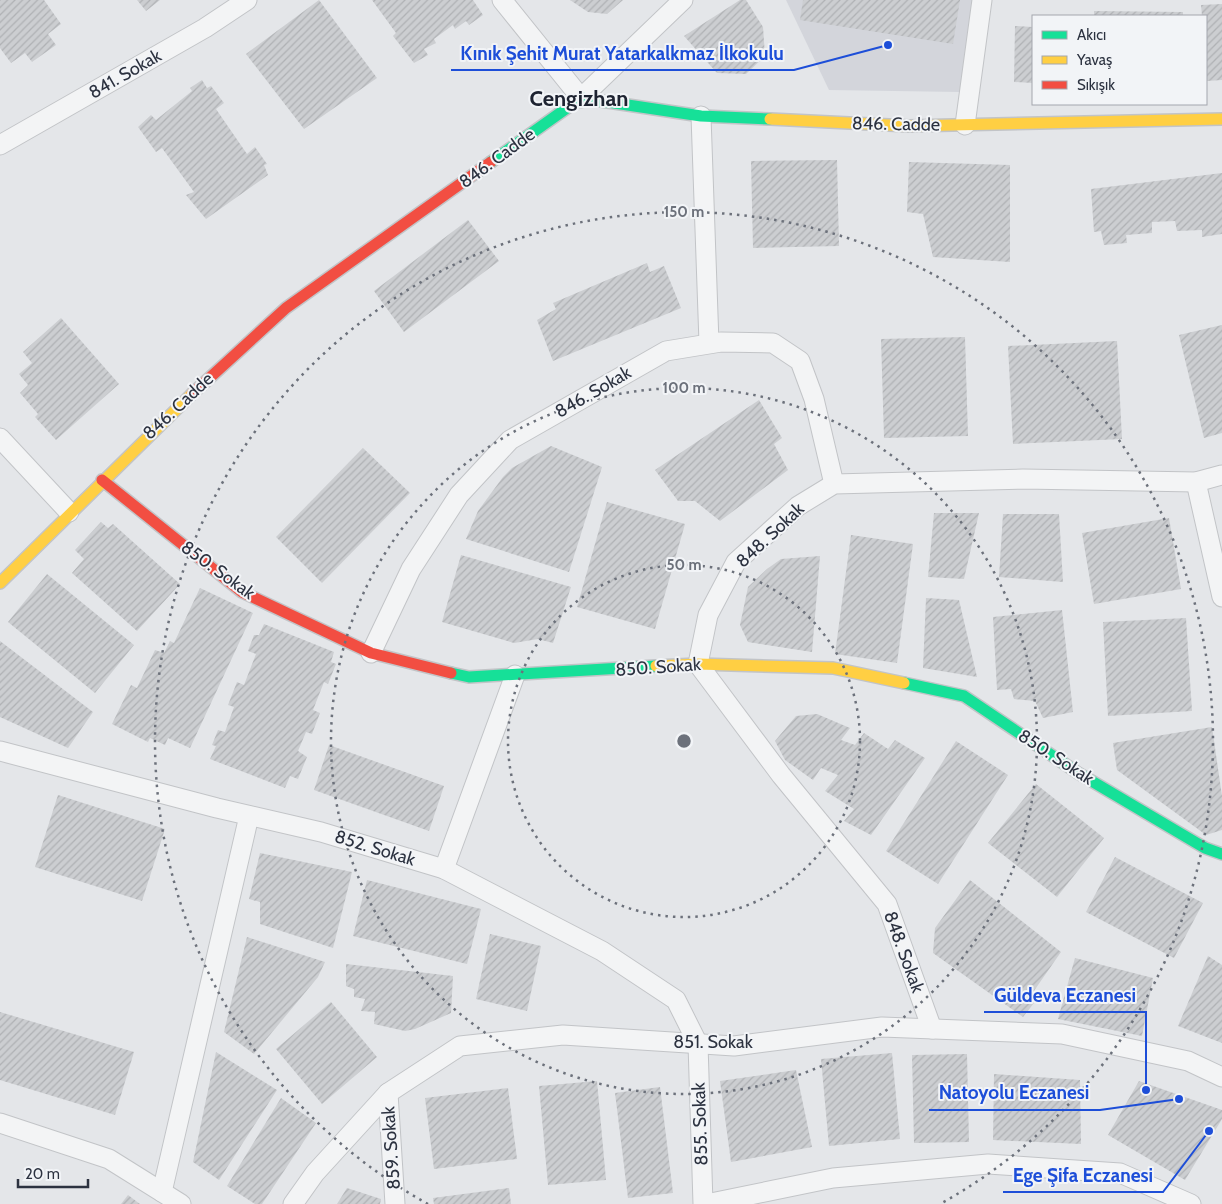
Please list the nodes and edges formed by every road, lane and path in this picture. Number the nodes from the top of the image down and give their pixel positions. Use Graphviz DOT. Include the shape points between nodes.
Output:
graph roads {
  1 [pos="247,0"];
  2 [pos="502,0"];
  3 [pos="683,0"];
  4 [pos="982,0"];
  5 [pos="581,98"];
  6 [pos="701,116"];
  7 [pos="1222,119"];
  8 [pos="965,125"];
  9 [pos="0,145"];
  10 [pos="710,344"];
  11 [pos="0,438"];
  12 [pos="1222,475"];
  13 [pos="102,480"];
  14 [pos="1196,482"];
  15 [pos="834,484"];
  16 [pos="70,512"];
  17 [pos="0,582"];
  18 [pos="1222,597"];
  19 [pos="371,653"];
  20 [pos="698,664"];
  21 [pos="515,675"];
  22 [pos="0,751"];
  23 [pos="249,816"];
  24 [pos="1222,854"];
  25 [pos="444,869"];
  26 [pos="932,1029"];
  27 [pos="698,1044"];
  28 [pos="1222,1078"];
  29 [pos="388,1093"];
  30 [pos="0,1123"];
  31 [pos="162,1192"];
  32 [pos="181,1204"];
  33 [pos="293,1204"];
  34 [pos="395,1204"];
  35 [pos="704,1204"];
  36 [pos="1191,1204"];
  1 -- 9 [label="street, 841. Sokak" via="205,28"];
  2 -- 5 [label="street"];
  3 -- 5 [label="street"];
  4 -- 8 [label="street"];
  5 -- 6 [label="street, 846. Cadde"];
  5 -- 13 [label="street, 846. Cadde" via="286,308"];
  6 -- 8 [label="street, 846. Cadde" via="909,126"];
  6 -- 10 [label="street"];
  7 -- 8 [label="street, 846. Cadde"];
  10 -- 15 [label="street, 846. Sokak" via="773,343 800,361 814,398"];
  10 -- 19 [label="street, 846. Sokak" via="666,351 510,440 459,495 410,569"];
  11 -- 16 [label="street"];
  12 -- 14 [label="street"];
  13 -- 16 [label="street, 846. Cadde"];
  13 -- 19 [label="street, 850. Sokak" via="242,592"];
  14 -- 15 [label="street" via="1023,480"];
  14 -- 18 [label="street"];
  15 -- 20 [label="street, 848. Sokak" via="798,506 736,562 708,615"];
  16 -- 17 [label="street, 846. Cadde"];
  19 -- 21 [label="street, 850. Sokak" via="469,677"];
  20 -- 21 [label="street, 850. Sokak"];
  20 -- 24 [label="street, 850. Sokak" via="833,668 964,696 1078,772 1205,848"];
  20 -- 26 [label="street, 848. Sokak" via="780,775 888,904"];
  21 -- 25 [label="street"];
  22 -- 23 [label="street, 852. Sokak"];
  23 -- 25 [label="street, 852. Sokak" via="321,832"];
  23 -- 31 [label="street"];
  25 -- 27 [label="street, 852. Sokak" via="602,951 676,1000"];
  26 -- 27 [label="street, 851. Sokak" via="882,1027 734,1046"];
  26 -- 28 [label="street, 851. Sokak" via="1062,1034 1188,1061"];
  27 -- 29 [label="street, 851. Sokak" via="563,1036 460,1046"];
  27 -- 35 [label="street, 855. Sokak"];
  29 -- 33 [label="street, 851. Sokak" via="315,1173"];
  29 -- 34 [label="street, 859. Sokak"];
  30 -- 31 [label="street" via="109,1159"];
  31 -- 32 [label="street"];
  35 -- 36 [label="street" via="833,1178 988,1164 1120,1173"];
}
